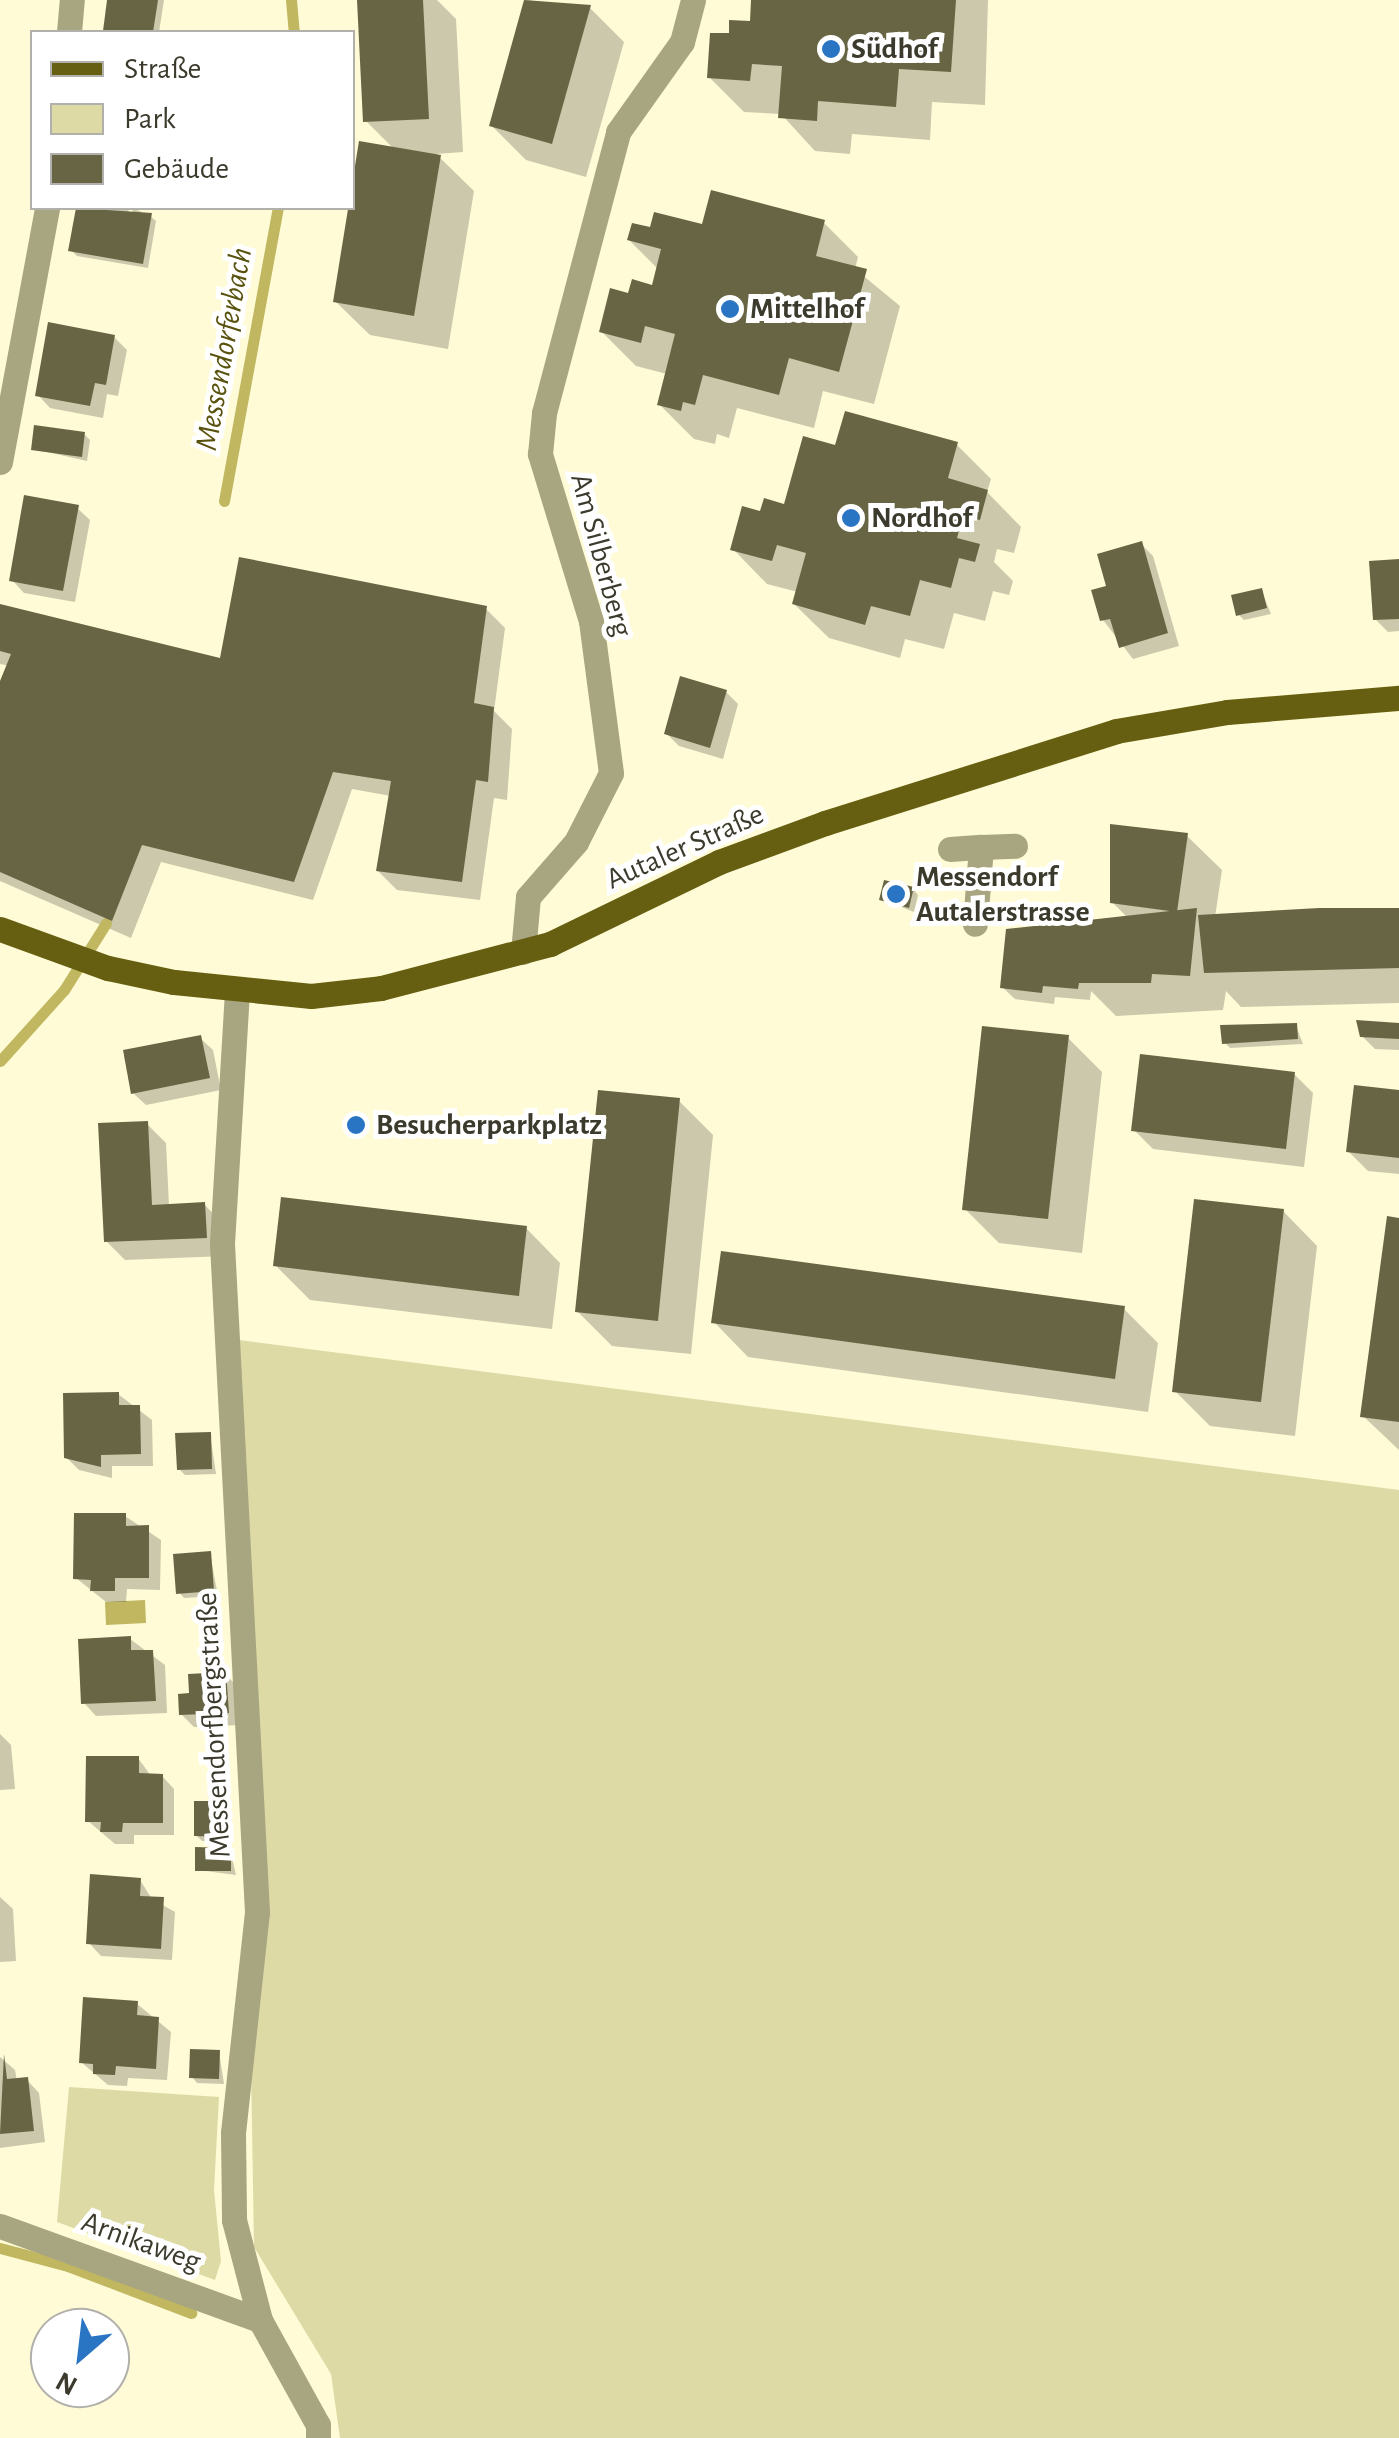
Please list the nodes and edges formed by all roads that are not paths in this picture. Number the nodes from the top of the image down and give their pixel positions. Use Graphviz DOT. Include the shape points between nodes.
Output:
graph roads {
  1 [pos="72,0"];
  2 [pos="693,0"];
  3 [pos="69,30"];
  4 [pos="46,210"];
  5 [pos="0,462"];
  6 [pos="1399,698"];
  7 [pos="1015,846"];
  8 [pos="981,847"];
  9 [pos="950,849"];
  10 [pos="975,924"];
  11 [pos="0,929"];
  12 [pos="523,952"];
  13 [pos="238,991"];
  14 [pos="0,2226"];
  15 [pos="260,2320"];
  16 [pos="318,2438"];
  1 -- 3 [label="street"];
  2 -- 12 [label="street, Am Silberberg" via="682,42 618,132 544,414 540,454 592,620 611,773 576,842 528,897"];
  4 -- 5 [label="street"];
  6 -- 12 [label="main road, Autaler Straße" via="1227,712 1116,731 824,823"];
  7 -- 8 [label="street"];
  8 -- 9 [label="street"];
  8 -- 10 [label="street"];
  11 -- 13 [label="main road, Autaler Straße" via="108,968"];
  12 -- 13 [label="main road, Autaler Straße" via="382,988 311,996"];
  13 -- 15 [label="street, Messendorfbergstraße" via="222,1244 257,1912 233,2133 234,2220"];
  14 -- 15 [label="street, Arnikaweg"];
  15 -- 16 [label="street, Messendorfbergstraße" via="318,2426"];
}
